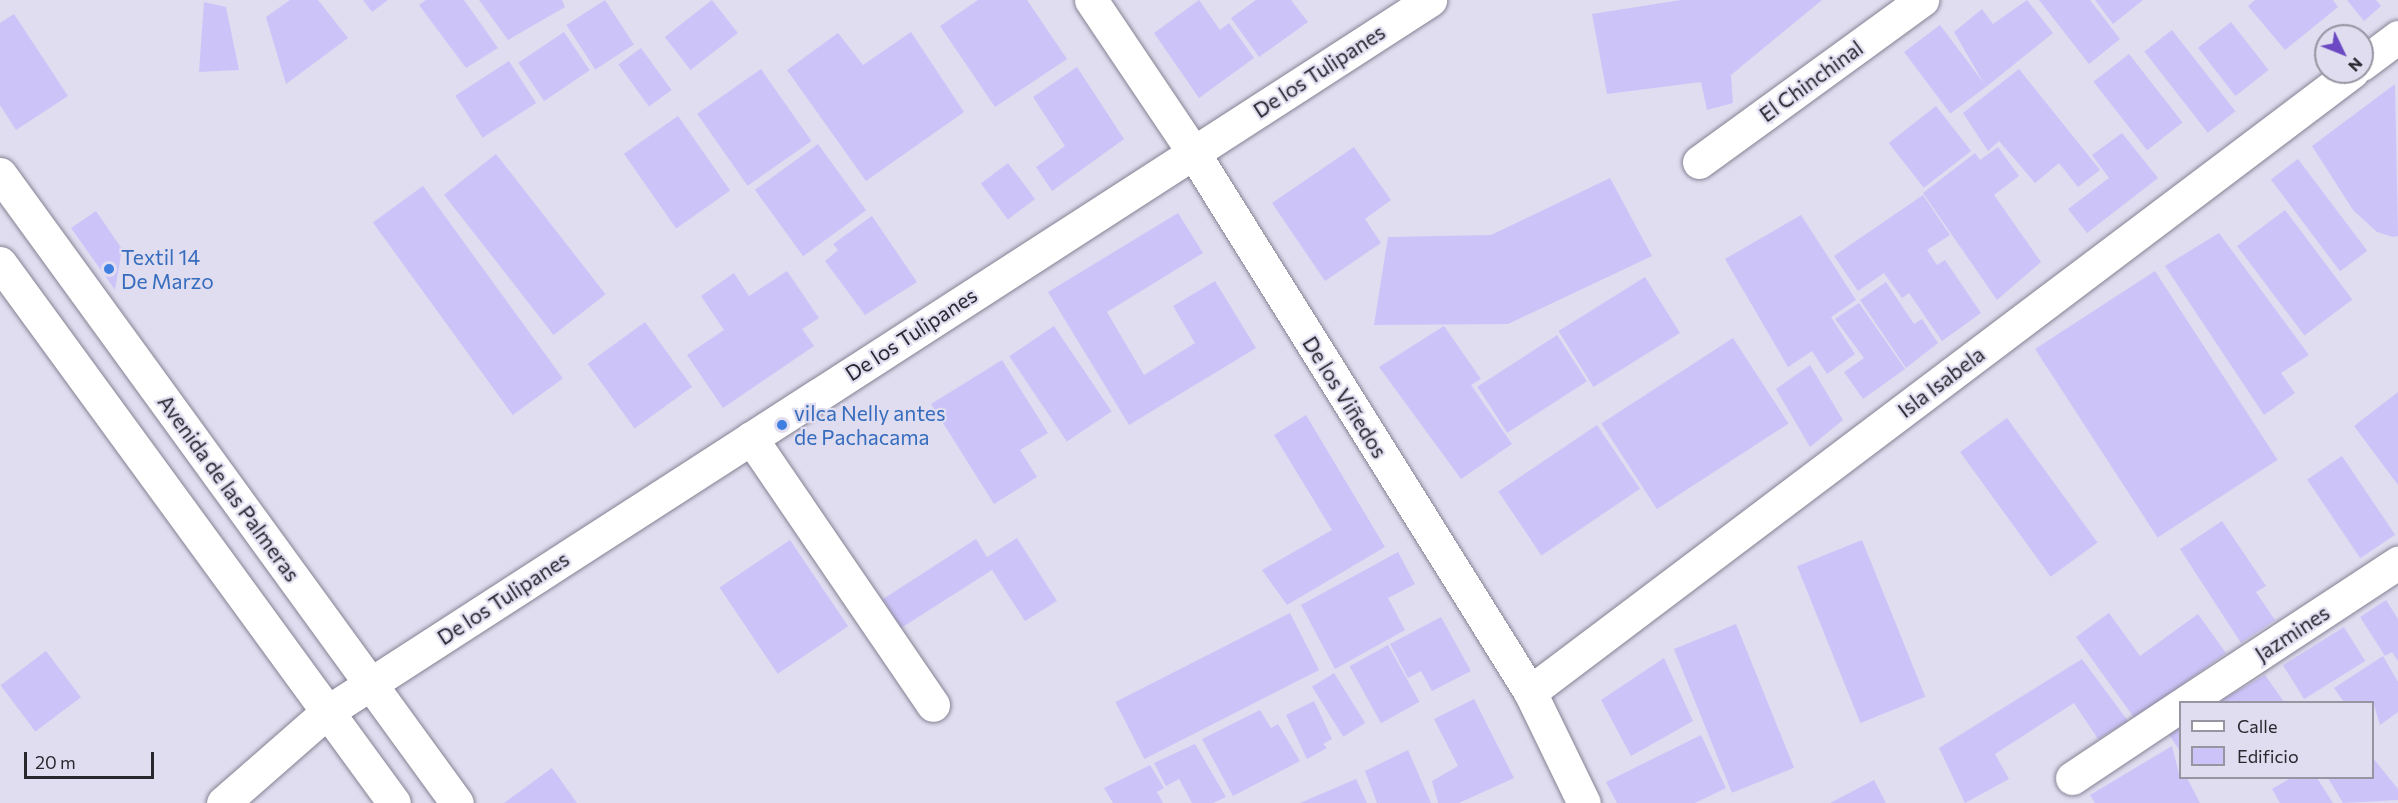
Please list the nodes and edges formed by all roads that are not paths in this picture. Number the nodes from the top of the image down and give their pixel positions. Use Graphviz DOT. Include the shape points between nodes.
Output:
graph roads {
  1 [pos="1091,0"];
  2 [pos="1430,0"];
  3 [pos="1903,5"];
  4 [pos="2398,37"];
  5 [pos="2374,55"];
  6 [pos="2336,84"];
  7 [pos="1193,152"];
  8 [pos="1699,162"];
  9 [pos="0,174"];
  10 [pos="0,263"];
  11 [pos="751,438"];
  12 [pos="2398,563"];
  13 [pos="371,683"];
  14 [pos="1530,693"];
  15 [pos="2188,701"];
  16 [pos="933,705"];
  17 [pos="2179,707"];
  18 [pos="327,712"];
  19 [pos="2072,778"];
  20 [pos="223,803"];
  21 [pos="394,803"];
  22 [pos="457,803"];
  23 [pos="1584,803"];
  1 -- 7 [label="street, De los Viñedos"];
  2 -- 7 [label="street, De los Tulipanes"];
  3 -- 8 [label="street, El Chinchinal"];
  4 -- 5 [label="street"];
  6 -- 14 [label="street, Isla Isabela"];
  7 -- 11 [label="street, De los Tulipanes"];
  7 -- 14 [label="street, De los Viñedos"];
  9 -- 13 [label="street, Avenida de las Palmeras"];
  10 -- 18 [label="street"];
  11 -- 13 [label="street, De los Tulipanes"];
  11 -- 16 [label="street"];
  12 -- 15 [label="street, Jazmines"];
  13 -- 18 [label="street, De los Tulipanes"];
  13 -- 22 [label="street, Avenida de las Palmeras"];
  14 -- 23 [label="street, De los Viñedos"];
  17 -- 19 [label="street"];
  18 -- 20 [label="street, De los Tulipanes"];
  18 -- 21 [label="street"];
}
